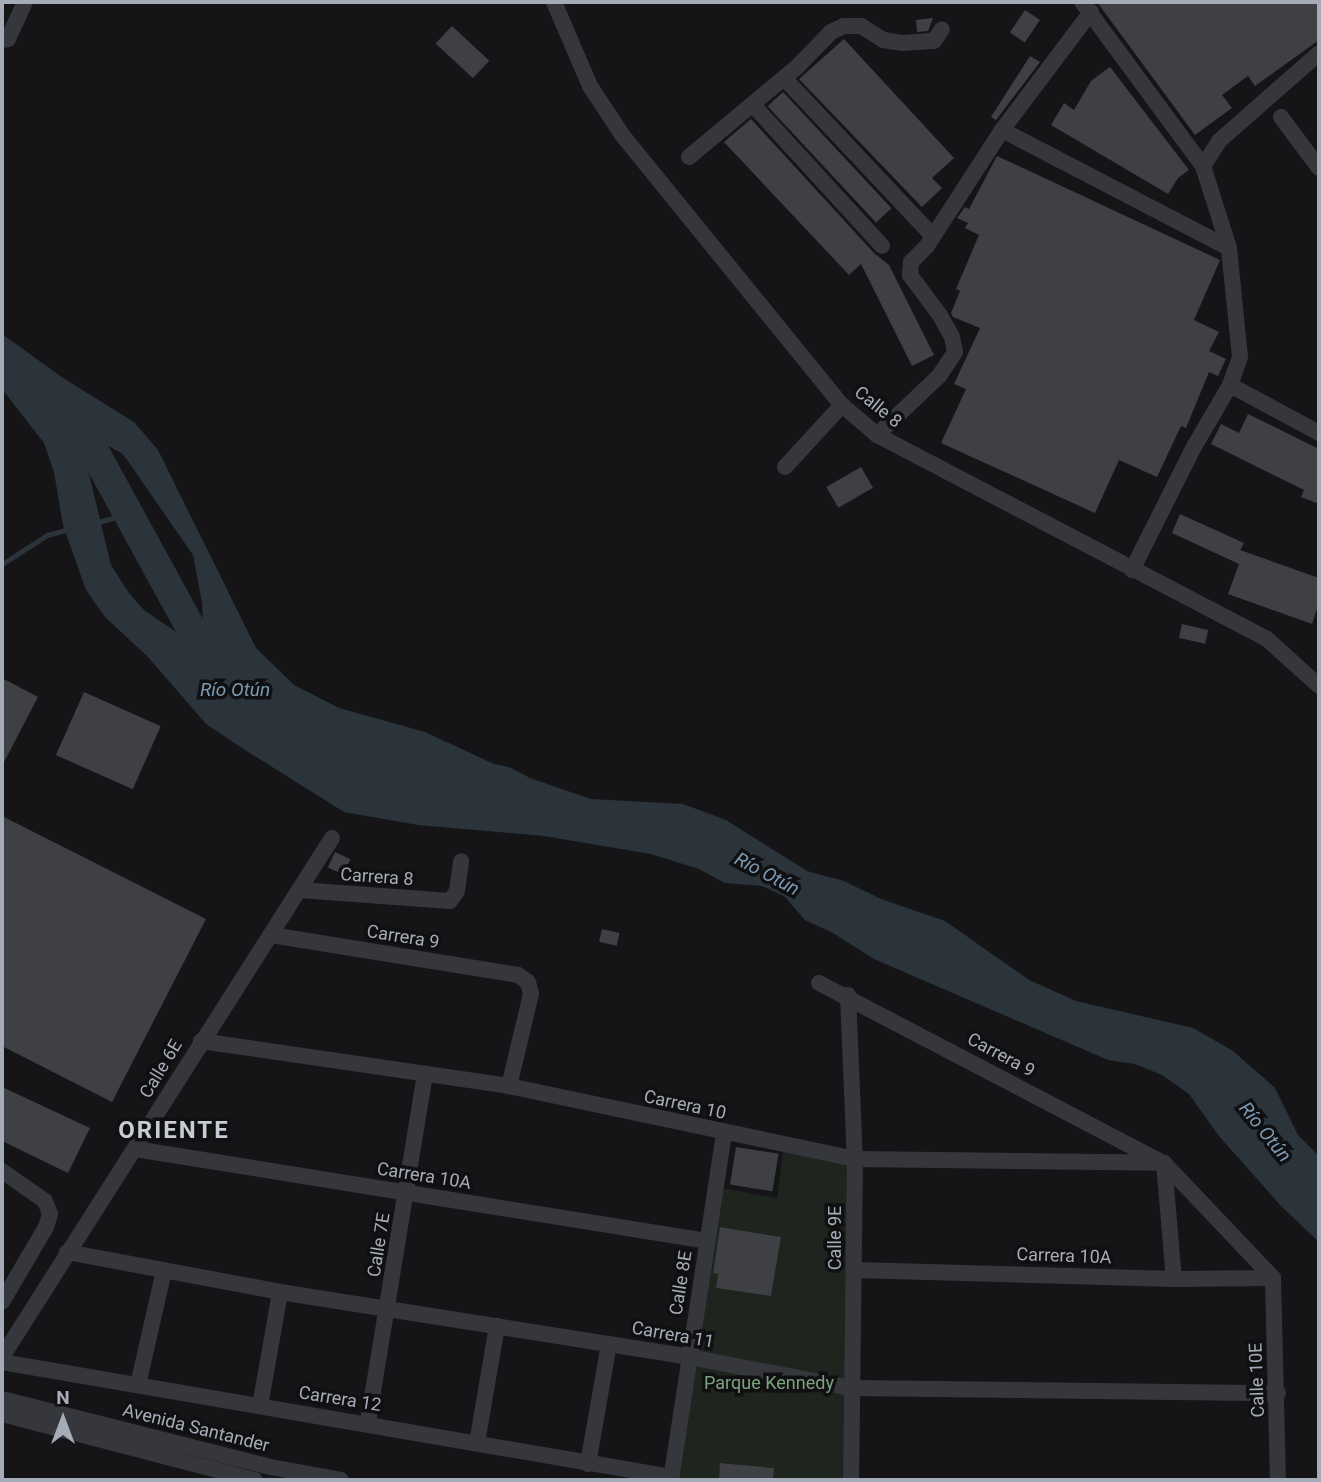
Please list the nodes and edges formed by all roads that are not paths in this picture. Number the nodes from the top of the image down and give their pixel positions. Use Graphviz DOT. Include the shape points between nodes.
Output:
graph roads {
  1 [pos="26,2"];
  2 [pos="554,2"];
  3 [pos="1086,7"];
  4 [pos="942,29"];
  5 [pos="2,40"];
  6 [pos="1319,53"];
  7 [pos="785,78"];
  8 [pos="753,105"];
  9 [pos="1281,117"];
  10 [pos="1002,130"];
  11 [pos="690,157"];
  12 [pos="1203,166"];
  13 [pos="1319,168"];
  14 [pos="933,236"];
  15 [pos="882,246"];
  16 [pos="1230,248"];
  17 [pos="1230,384"];
  18 [pos="842,405"];
  19 [pos="1319,433"];
  20 [pos="877,435"];
  21 [pos="785,467"];
  22 [pos="1132,570"];
  23 [pos="1319,686"];
  24 [pos="332,838"];
  25 [pos="461,861"];
  26 [pos="300,891"];
  27 [pos="271,935"];
  28 [pos="819,982"];
  29 [pos="848,995"];
  30 [pos="201,1041"];
  31 [pos="425,1074"];
  32 [pos="509,1086"];
  33 [pos="724,1133"];
  34 [pos="135,1149"];
  35 [pos="855,1159"];
  36 [pos="1164,1163"];
  37 [pos="2,1171"];
  38 [pos="407,1193"];
  39 [pos="707,1241"];
  40 [pos="67,1252"];
  41 [pos="855,1270"];
  42 [pos="164,1271"];
  43 [pos="1273,1278"];
  44 [pos="1174,1279"];
  45 [pos="280,1292"];
  46 [pos="2,1302"];
  47 [pos="388,1309"];
  48 [pos="498,1326"];
  49 [pos="609,1344"];
  50 [pos="2,1357"];
  51 [pos="689,1357"];
  52 [pos="2,1362"];
  53 [pos="138,1385"];
  54 [pos="852,1388"];
  55 [pos="1278,1393"];
  56 [pos="2,1399"];
  57 [pos="260,1406"];
  58 [pos="2,1414"];
  59 [pos="368,1422"];
  60 [pos="477,1443"];
  61 [pos="588,1464"];
  62 [pos="270,1474"];
  63 [pos="671,1478"];
  64 [pos="255,1480"];
  65 [pos="341,1480"];
  66 [pos="851,1480"];
  67 [pos="1278,1480"];
  1 -- 5 [label="street" via="8,39"];
  2 -- 18 [label="street, Calle 8" via="590,86 623,136"];
  3 -- 10 [label="street"];
  3 -- 12 [label="street"];
  4 -- 7 [label="street" via="934,41 902,43 883,40 861,26 844,26 831,32"];
  6 -- 12 [label="street" via="1219,141"];
  7 -- 8 [label="street"];
  7 -- 14 [label="street"];
  8 -- 11 [label="street"];
  8 -- 15 [label="street"];
  9 -- 13 [label="street"];
  10 -- 14 [label="street"];
  10 -- 16 [label="street"];
  12 -- 16 [label="street"];
  14 -- 20 [label="street" via="911,262 910,275 939,314 955,352 939,376"];
  16 -- 17 [label="street" via="1240,357"];
  17 -- 19 [label="street"];
  17 -- 22 [label="street"];
  18 -- 20 [label="street, Calle 8"];
  18 -- 21 [label="street"];
  20 -- 22 [label="street, Calle 8"];
  22 -- 23 [label="street, Calle 8" via="1267,639"];
  24 -- 26 [label="street, Calle 6E"];
  25 -- 26 [label="street, Carrera 8" via="457,891 450,901"];
  26 -- 27 [label="street, Calle 6E"];
  27 -- 30 [label="street, Calle 6E"];
  27 -- 32 [label="street, Carrera 9" via="518,975 528,982 531,994"];
  28 -- 29 [label="street, Carrera 9"];
  29 -- 35 [label="street, Calle 9E"];
  29 -- 36 [label="street, Carrera 9"];
  30 -- 31 [label="street, Carrera 10"];
  30 -- 34 [label="street, Calle 6E"];
  31 -- 32 [label="street, Carrera 10"];
  31 -- 38 [label="street, Calle 7E"];
  32 -- 33 [label="street, Carrera 10"];
  33 -- 35 [label="street, Carrera 10"];
  33 -- 39 [label="street, Calle 8E"];
  34 -- 38 [label="street, Carrera 10A"];
  34 -- 40 [label="street, Calle 6E"];
  35 -- 36 [label="street, Carrera 10"];
  35 -- 41 [label="street, Calle 9E"];
  36 -- 43 [label="street, Carrera 9"];
  36 -- 44 [label="street"];
  37 -- 46 [label="street" via="45,1201 50,1213 47,1227"];
  38 -- 39 [label="street, Carrera 10A"];
  38 -- 47 [label="street, Calle 7E"];
  39 -- 51 [label="street, Calle 8E"];
  40 -- 42 [label="street, Carrera 11"];
  40 -- 50 [label="street, Calle 6E"];
  41 -- 44 [label="street, Carrera 10A"];
  41 -- 54 [label="street, Calle 9E"];
  42 -- 45 [label="street, Carrera 11"];
  42 -- 53 [label="street"];
  43 -- 44 [label="street, Carrera 10A"];
  43 -- 55 [label="street, Calle 10E"];
  45 -- 47 [label="street, Carrera 11"];
  45 -- 57 [label="street"];
  47 -- 48 [label="street, Carrera 11"];
  47 -- 59 [label="street, Calle 7E"];
  48 -- 49 [label="street, Carrera 11"];
  48 -- 60 [label="street"];
  49 -- 51 [label="street, Carrera 11"];
  49 -- 61 [label="street"];
  51 -- 54 [label="street, Carrera 11"];
  51 -- 63 [label="street, Calle 8E"];
  52 -- 53 [label="street, Carrera 12"];
  53 -- 57 [label="street, Carrera 12"];
  54 -- 55 [label="street, Carrera 11"];
  54 -- 66 [label="street, Calle 9E"];
  55 -- 67 [label="street, Calle 10E"];
  56 -- 62 [label="street, Avenida Santander"];
  57 -- 59 [label="street, Carrera 12"];
  58 -- 64 [label="street, Avenida Santander"];
  59 -- 60 [label="street, Carrera 12"];
  60 -- 61 [label="street, Carrera 12"];
  61 -- 63 [label="street, Carrera 12"];
  62 -- 65 [label="street, Avenida Santander"];
}
